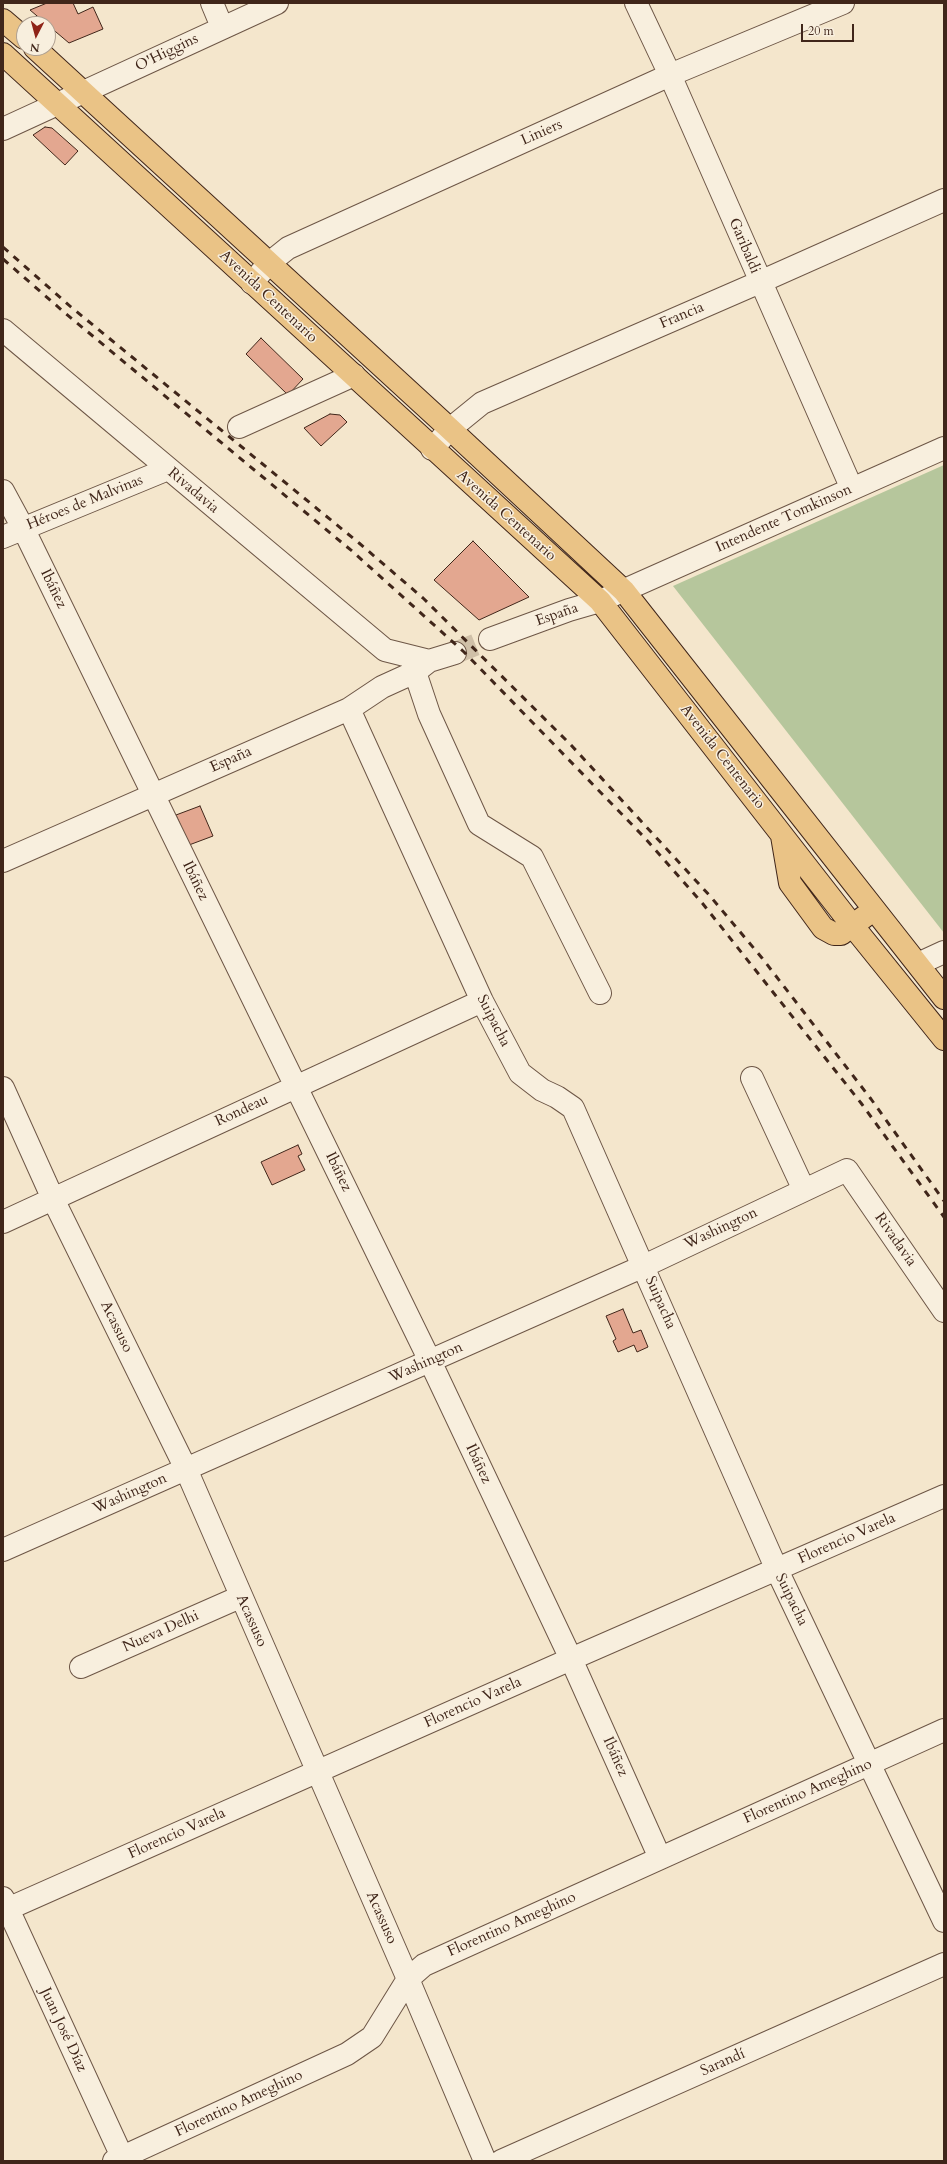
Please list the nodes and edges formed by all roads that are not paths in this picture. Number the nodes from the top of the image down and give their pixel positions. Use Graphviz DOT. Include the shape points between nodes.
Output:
graph roads {
  1 [pos="212,3"];
  2 [pos="277,3"];
  3 [pos="636,3"];
  4 [pos="843,3"];
  5 [pos="3,20"];
  6 [pos="222,27"];
  7 [pos="16,31"];
  8 [pos="3,54"];
  9 [pos="44,56"];
  10 [pos="670,75"];
  11 [pos="85,92"];
  12 [pos="59,104"];
  13 [pos="3,129"];
  14 [pos="944,200"];
  15 [pos="268,264"];
  16 [pos="760,282"];
  17 [pos="252,283"];
  18 [pos="8,341"];
  19 [pos="354,376"];
  20 [pos="239,426"];
  21 [pos="450,429"];
  22 [pos="944,448"];
  23 [pos="432,449"];
  24 [pos="168,470"];
  25 [pos="852,489"];
  26 [pos="3,491"];
  27 [pos="23,528"];
  28 [pos="3,537"];
  29 [pos="624,591"];
  30 [pos="600,601"];
  31 [pos="490,639"];
  32 [pos="385,650"];
  33 [pos="455,653"];
  34 [pos="422,666"];
  35 [pos="382,686"];
  36 [pos="349,709"];
  37 [pos="153,794"];
  38 [pos="3,861"];
  39 [pos="874,910"];
  40 [pos="852,925"];
  41 [pos="944,952"];
  42 [pos="918,964"];
  43 [pos="600,993"];
  44 [pos="944,998"];
  45 [pos="482,1001"];
  46 [pos="944,1039"];
  47 [pos="752,1078"];
  48 [pos="296,1086"];
  49 [pos="3,1088"];
  50 [pos="847,1170"];
  51 [pos="804,1190"];
  52 [pos="53,1199"];
  53 [pos="3,1222"];
  54 [pos="644,1266"];
  55 [pos="944,1311"];
  56 [pos="430,1361"];
  57 [pos="186,1469"];
  58 [pos="944,1496"];
  59 [pos="3,1550"];
  60 [pos="777,1570"];
  61 [pos="240,1597"];
  62 [pos="571,1659"];
  63 [pos="81,1667"];
  64 [pos="944,1730"];
  65 [pos="870,1764"];
  66 [pos="318,1772"];
  67 [pos="660,1858"];
  68 [pos="5,1906"];
  69 [pos="944,1921"];
  70 [pos="944,1964"];
  71 [pos="408,1979"];
  72 [pos="120,2160"];
  73 [pos="484,2161"];
  74 [pos="501,2161"];
  1 -- 6 [label="street"];
  2 -- 6 [label="street, O'Higgins"];
  3 -- 10 [label="street, Garibaldi"];
  4 -- 10 [label="street, Liniers"];
  5 -- 7 [label="main road"];
  6 -- 11 [label="street, O'Higgins"];
  8 -- 12 [label="main road, Avenida Centenario"];
  9 -- 11 [label="main road, Avenida Centenario"];
  10 -- 15 [label="street, Liniers" via="288,248"];
  10 -- 16 [label="street, Garibaldi"];
  11 -- 12 [label="street, O'Higgins"];
  11 -- 15 [label="main road, Avenida Centenario"];
  12 -- 13 [label="street, O'Higgins"];
  12 -- 17 [label="main road, Avenida Centenario"];
  14 -- 16 [label="street, Francia"];
  15 -- 17 [label="street, Liniers"];
  15 -- 21 [label="main road, Avenida Centenario"];
  16 -- 21 [label="street, Francia" via="482,403"];
  16 -- 25 [label="street, Garibaldi"];
  17 -- 19 [label="main road, Avenida Centenario"];
  18 -- 24 [label="street, Rivadavia"];
  19 -- 20 [label="street"];
  19 -- 23 [label="main road, Avenida Centenario"];
  21 -- 23 [label="street, Francia"];
  21 -- 29 [label="main road, Avenida Centenario"];
  22 -- 25 [label="street, Intendente Tomkinson"];
  23 -- 30 [label="main road, Avenida Centenario"];
  24 -- 27 [label="street, Héroes de Malvinas"];
  24 -- 32 [label="street, Rivadavia"];
  25 -- 29 [label="street, Intendente Tomkinson"];
  26 -- 27 [label="street, Ibáñez"];
  27 -- 28 [label="street, Héroes de Malvinas"];
  27 -- 37 [label="street, Ibáñez"];
  29 -- 30 [label="street, España"];
  29 -- 39 [label="main road, Avenida Centenario"];
  30 -- 31 [label="street, España"];
  30 -- 40 [label="main road, Avenida Centenario" via="781,833 790,883 823,928 834,934 841,934"];
  32 -- 34 [label="street, Rivadavia"];
  32 -- 35 [label="street" via="389,673"];
  33 -- 34 [label="street, España"];
  34 -- 35 [label="street, España"];
  34 -- 43 [label="street" via="429,714 479,824 532,857"];
  35 -- 36 [label="street, España"];
  36 -- 37 [label="street, España"];
  36 -- 45 [label="street, Suipacha"];
  37 -- 38 [label="street, España"];
  37 -- 48 [label="street, Ibáñez"];
  39 -- 40 [label="main road"];
  39 -- 42 [label="main road, Avenida Centenario"];
  40 -- 46 [label="main road"];
  41 -- 42 [label="street"];
  42 -- 44 [label="main road, Avenida Centenario"];
  45 -- 48 [label="street, Rondeau"];
  45 -- 54 [label="street, Suipacha" via="520,1073 542,1090 573,1108"];
  47 -- 51 [label="street"];
  48 -- 52 [label="street, Rondeau"];
  48 -- 56 [label="street, Ibáñez"];
  49 -- 52 [label="street, Acassuso"];
  50 -- 51 [label="street, Washington"];
  50 -- 55 [label="street, Rivadavia"];
  51 -- 54 [label="street, Washington"];
  52 -- 53 [label="street, Rondeau"];
  52 -- 57 [label="street, Acassuso"];
  54 -- 56 [label="street, Washington"];
  54 -- 60 [label="street, Suipacha"];
  56 -- 57 [label="street, Washington"];
  56 -- 62 [label="street, Ibáñez"];
  57 -- 59 [label="street, Washington"];
  57 -- 61 [label="street, Acassuso"];
  58 -- 60 [label="street, Florencio Varela"];
  60 -- 62 [label="street, Florencio Varela"];
  60 -- 65 [label="street, Suipacha"];
  61 -- 63 [label="street, Nueva Delhi"];
  61 -- 66 [label="street, Acassuso"];
  62 -- 66 [label="street, Florencio Varela"];
  62 -- 67 [label="street, Ibáñez"];
  64 -- 65 [label="street, Florentino Ameghino"];
  65 -- 67 [label="street, Florentino Ameghino"];
  65 -- 69 [label="street, Suipacha"];
  66 -- 68 [label="street, Florencio Varela"];
  66 -- 71 [label="street, Acassuso"];
  67 -- 71 [label="street, Florentino Ameghino" via="424,1965"];
  68 -- 72 [label="street, Juan José Díaz"];
  70 -- 74 [label="street, Sarandí"];
  71 -- 72 [label="street, Florentino Ameghino" via="372,2037 347,2054"];
  71 -- 73 [label="street, Acassuso"];
}
